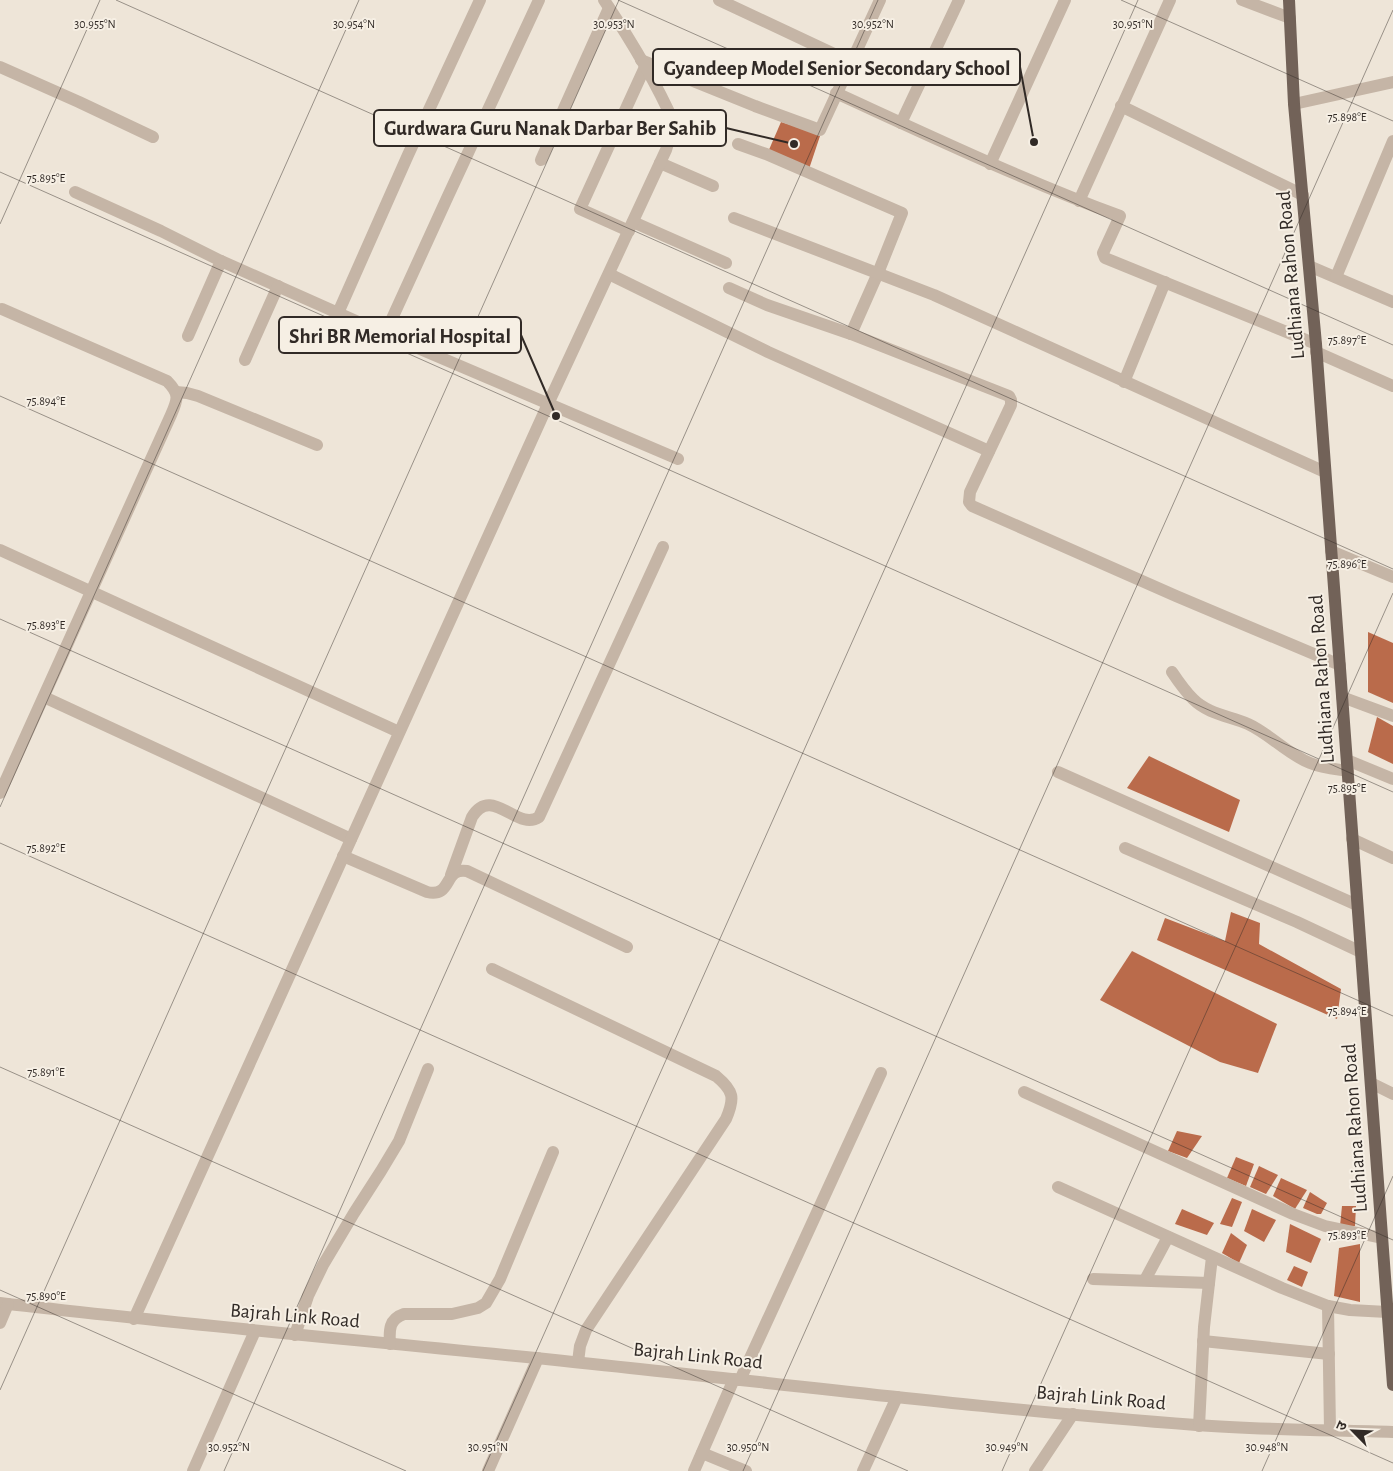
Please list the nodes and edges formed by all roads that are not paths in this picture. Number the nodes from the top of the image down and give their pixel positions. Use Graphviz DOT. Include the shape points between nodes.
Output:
graph roads {
  1 [pos="480,0"];
  2 [pos="538,0"];
  3 [pos="719,0"];
  4 [pos="959,0"];
  5 [pos="1065,0"];
  6 [pos="1170,0"];
  7 [pos="1242,0"];
  8 [pos="1289,0"];
  9 [pos="875,2"];
  10 [pos="607,4"];
  11 [pos="1290,18"];
  12 [pos="851,62"];
  13 [pos="643,64"];
  14 [pos="0,67"];
  15 [pos="1393,82"];
  16 [pos="836,93"];
  17 [pos="1294,104"];
  18 [pos="1121,106"];
  19 [pos="901,123"];
  20 [pos="153,137"];
  21 [pos="1393,141"];
  22 [pos="738,144"];
  23 [pos="541,160"];
  24 [pos="660,163"];
  25 [pos="990,164"];
  26 [pos="713,186"];
  27 [pos="75,192"];
  28 [pos="1303,195"];
  29 [pos="1079,201"];
  30 [pos="734,218"];
  31 [pos="631,226"];
  32 [pos="221,260"];
  33 [pos="726,263"];
  34 [pos="1309,266"];
  35 [pos="878,273"];
  36 [pos="608,274"];
  37 [pos="1336,277"];
  38 [pos="1165,282"];
  39 [pos="278,286"];
  40 [pos="729,288"];
  41 [pos="1393,302"];
  42 [pos="2,309"];
  43 [pos="338,313"];
  44 [pos="385,334"];
  45 [pos="851,334"];
  46 [pos="188,336"];
  47 [pos="1316,348"];
  48 [pos="245,360"];
  49 [pos="1124,382"];
  50 [pos="1393,386"];
  51 [pos="176,392"];
  52 [pos="548,404"];
  53 [pos="317,445"];
  54 [pos="989,451"];
  55 [pos="678,459"];
  56 [pos="1325,472"];
  57 [pos="663,547"];
  58 [pos="0,550"];
  59 [pos="1331,551"];
  60 [pos="1393,578"];
  61 [pos="92,591"];
  62 [pos="1340,665"];
  63 [pos="1172,672"];
  64 [pos="44,697"];
  65 [pos="1342,697"];
  66 [pos="1393,716"];
  67 [pos="399,732"];
  68 [pos="1347,765"];
  69 [pos="1058,772"];
  70 [pos="1393,779"];
  71 [pos="0,793"];
  72 [pos="351,839"];
  73 [pos="1352,839"];
  74 [pos="1125,848"];
  75 [pos="342,856"];
  76 [pos="1393,858"];
  77 [pos="452,875"];
  78 [pos="1357,904"];
  79 [pos="627,947"];
  80 [pos="1361,952"];
  81 [pos="492,969"];
  82 [pos="428,1069"];
  83 [pos="881,1073"];
  84 [pos="1371,1083"];
  85 [pos="1024,1092"];
  86 [pos="1393,1094"];
  87 [pos="553,1152"];
  88 [pos="1058,1187"];
  89 [pos="1168,1237"];
  90 [pos="1382,1238"];
  91 [pos="1212,1257"];
  92 [pos="1093,1279"];
  93 [pos="1145,1280"];
  94 [pos="1209,1283"];
  95 [pos="4,1303"];
  96 [pos="1328,1306"];
  97 [pos="1388,1312"];
  98 [pos="134,1319"];
  99 [pos="0,1322"];
  100 [pos="255,1331"];
  101 [pos="295,1335"];
  102 [pos="1204,1342"];
  103 [pos="390,1344"];
  104 [pos="1392,1351"];
  105 [pos="1329,1354"];
  106 [pos="538,1358"];
  107 [pos="578,1362"];
  108 [pos="737,1380"];
  109 [pos="1393,1385"];
  110 [pos="897,1397"];
  111 [pos="1073,1414"];
  112 [pos="1199,1426"];
  113 [pos="1330,1430"];
  114 [pos="1393,1432"];
  115 [pos="702,1453"];
  116 [pos="193,1471"];
  117 [pos="488,1471"];
  118 [pos="694,1471"];
  119 [pos="746,1471"];
  120 [pos="863,1471"];
  121 [pos="1035,1471"];
  1 -- 43 [label="street"];
  2 -- 44 [label="street"];
  3 -- 12 [label="street"];
  4 -- 19 [label="street"];
  5 -- 25 [label="street"];
  6 -- 18 [label="street"];
  7 -- 11 [label="street"];
  8 -- 11 [label="main road, Ludhiana Rahon Road"];
  9 -- 12 [label="street"];
  10 -- 13 [label="street"];
  10 -- 23 [label="street"];
  11 -- 17 [label="main road, Ludhiana Rahon Road"];
  12 -- 16 [label="street"];
  13 -- 16 [label="street" via="820,130"];
  13 -- 24 [label="street" via="674,123"];
  13 -- 31 [label="street" via="580,209"];
  14 -- 20 [label="street"];
  15 -- 17 [label="street"];
  16 -- 19 [label="street"];
  17 -- 28 [label="main road, Ludhiana Rahon Road"];
  18 -- 28 [label="street"];
  18 -- 29 [label="street"];
  19 -- 25 [label="street"];
  21 -- 37 [label="street"];
  22 -- 35 [label="street" via="902,213"];
  24 -- 26 [label="street"];
  24 -- 31 [label="street"];
  25 -- 29 [label="street"];
  27 -- 32 [label="street"];
  28 -- 34 [label="main road, Ludhiana Rahon Road"];
  29 -- 38 [label="street" via="1120,216 1103,252 1105,258"];
  30 -- 35 [label="street"];
  31 -- 33 [label="street"];
  31 -- 36 [label="street"];
  32 -- 39 [label="street"];
  32 -- 46 [label="street"];
  34 -- 37 [label="street"];
  34 -- 47 [label="main road, Ludhiana Rahon Road"];
  35 -- 45 [label="street"];
  35 -- 49 [label="street" via="934,295"];
  36 -- 52 [label="street"];
  36 -- 54 [label="street" via="768,352"];
  37 -- 41 [label="street"];
  38 -- 47 [label="street"];
  38 -- 49 [label="street"];
  39 -- 43 [label="street"];
  39 -- 48 [label="street"];
  40 -- 45 [label="street"];
  42 -- 51 [label="street" via="167,381"];
  43 -- 44 [label="street"];
  44 -- 52 [label="street"];
  45 -- 54 [label="street" via="1009,396 1011,405"];
  47 -- 50 [label="street"];
  47 -- 56 [label="main road, Ludhiana Rahon Road"];
  49 -- 56 [label="street"];
  51 -- 53 [label="street" via="198,396"];
  51 -- 61 [label="street" via="174,409"];
  52 -- 55 [label="street"];
  52 -- 67 [label="street"];
  54 -- 62 [label="street" via="970,492 972,506"];
  56 -- 59 [label="main road, Ludhiana Rahon Road"];
  57 -- 77 [label="street" via="539,817 523,819 493,806 481,806 472,817"];
  58 -- 61 [label="street"];
  59 -- 60 [label="street"];
  59 -- 62 [label="main road, Ludhiana Rahon Road"];
  61 -- 64 [label="street"];
  61 -- 67 [label="street"];
  62 -- 65 [label="main road, Ludhiana Rahon Road"];
  63 -- 68 [label="street" via="1192,699 1204,708 1250,725 1310,763 1329,768"];
  64 -- 71 [label="street"];
  64 -- 72 [label="street"];
  65 -- 66 [label="street"];
  65 -- 68 [label="main road, Ludhiana Rahon Road"];
  67 -- 72 [label="street"];
  68 -- 70 [label="street"];
  68 -- 73 [label="main road, Ludhiana Rahon Road"];
  69 -- 78 [label="street"];
  72 -- 75 [label="street"];
  73 -- 76 [label="street"];
  73 -- 78 [label="main road, Ludhiana Rahon Road"];
  74 -- 80 [label="street"];
  75 -- 77 [label="street" via="433,894 443,890"];
  75 -- 98 [label="street"];
  77 -- 79 [label="street" via="461,870 473,874"];
  78 -- 80 [label="main road, Ludhiana Rahon Road"];
  80 -- 84 [label="main road, Ludhiana Rahon Road"];
  81 -- 107 [label="street" via="716,1076 727,1084 732,1096 726,1119 586,1330"];
  82 -- 101 [label="street" via="399,1141 323,1265"];
  83 -- 108 [label="street"];
  84 -- 86 [label="street"];
  84 -- 90 [label="main road, Ludhiana Rahon Road"];
  85 -- 90 [label="street" via="1293,1214 1325,1226"];
  87 -- 103 [label="street" via="500,1279 486,1303 452,1314 397,1316 391,1326"];
  88 -- 89 [label="street"];
  89 -- 91 [label="street"];
  89 -- 93 [label="street"];
  90 -- 97 [label="main road, Ludhiana Rahon Road"];
  91 -- 94 [label="street"];
  91 -- 96 [label="street"];
  92 -- 93 [label="street"];
  93 -- 94 [label="street"];
  94 -- 102 [label="street"];
  95 -- 98 [label="street, Bajrah Link Road"];
  95 -- 99 [label="street"];
  96 -- 97 [label="street"];
  96 -- 105 [label="street"];
  97 -- 104 [label="main road, Ludhiana Rahon Road"];
  98 -- 100 [label="street, Bajrah Link Road"];
  100 -- 101 [label="street, Bajrah Link Road"];
  100 -- 116 [label="street"];
  101 -- 103 [label="street, Bajrah Link Road"];
  102 -- 105 [label="street"];
  102 -- 112 [label="street"];
  103 -- 106 [label="street, Bajrah Link Road"];
  104 -- 109 [label="main road, Ludhiana Rahon Road"];
  105 -- 113 [label="street"];
  106 -- 107 [label="street, Bajrah Link Road"];
  106 -- 117 [label="street"];
  107 -- 108 [label="street, Bajrah Link Road"];
  108 -- 110 [label="street, Bajrah Link Road"];
  108 -- 115 [label="street"];
  110 -- 111 [label="street, Bajrah Link Road"];
  110 -- 120 [label="street"];
  111 -- 112 [label="street, Bajrah Link Road"];
  111 -- 121 [label="street"];
  112 -- 113 [label="street, Bajrah Link Road"];
  113 -- 114 [label="street, Bajrah Link Road"];
  115 -- 118 [label="street"];
  115 -- 119 [label="street"];
}
